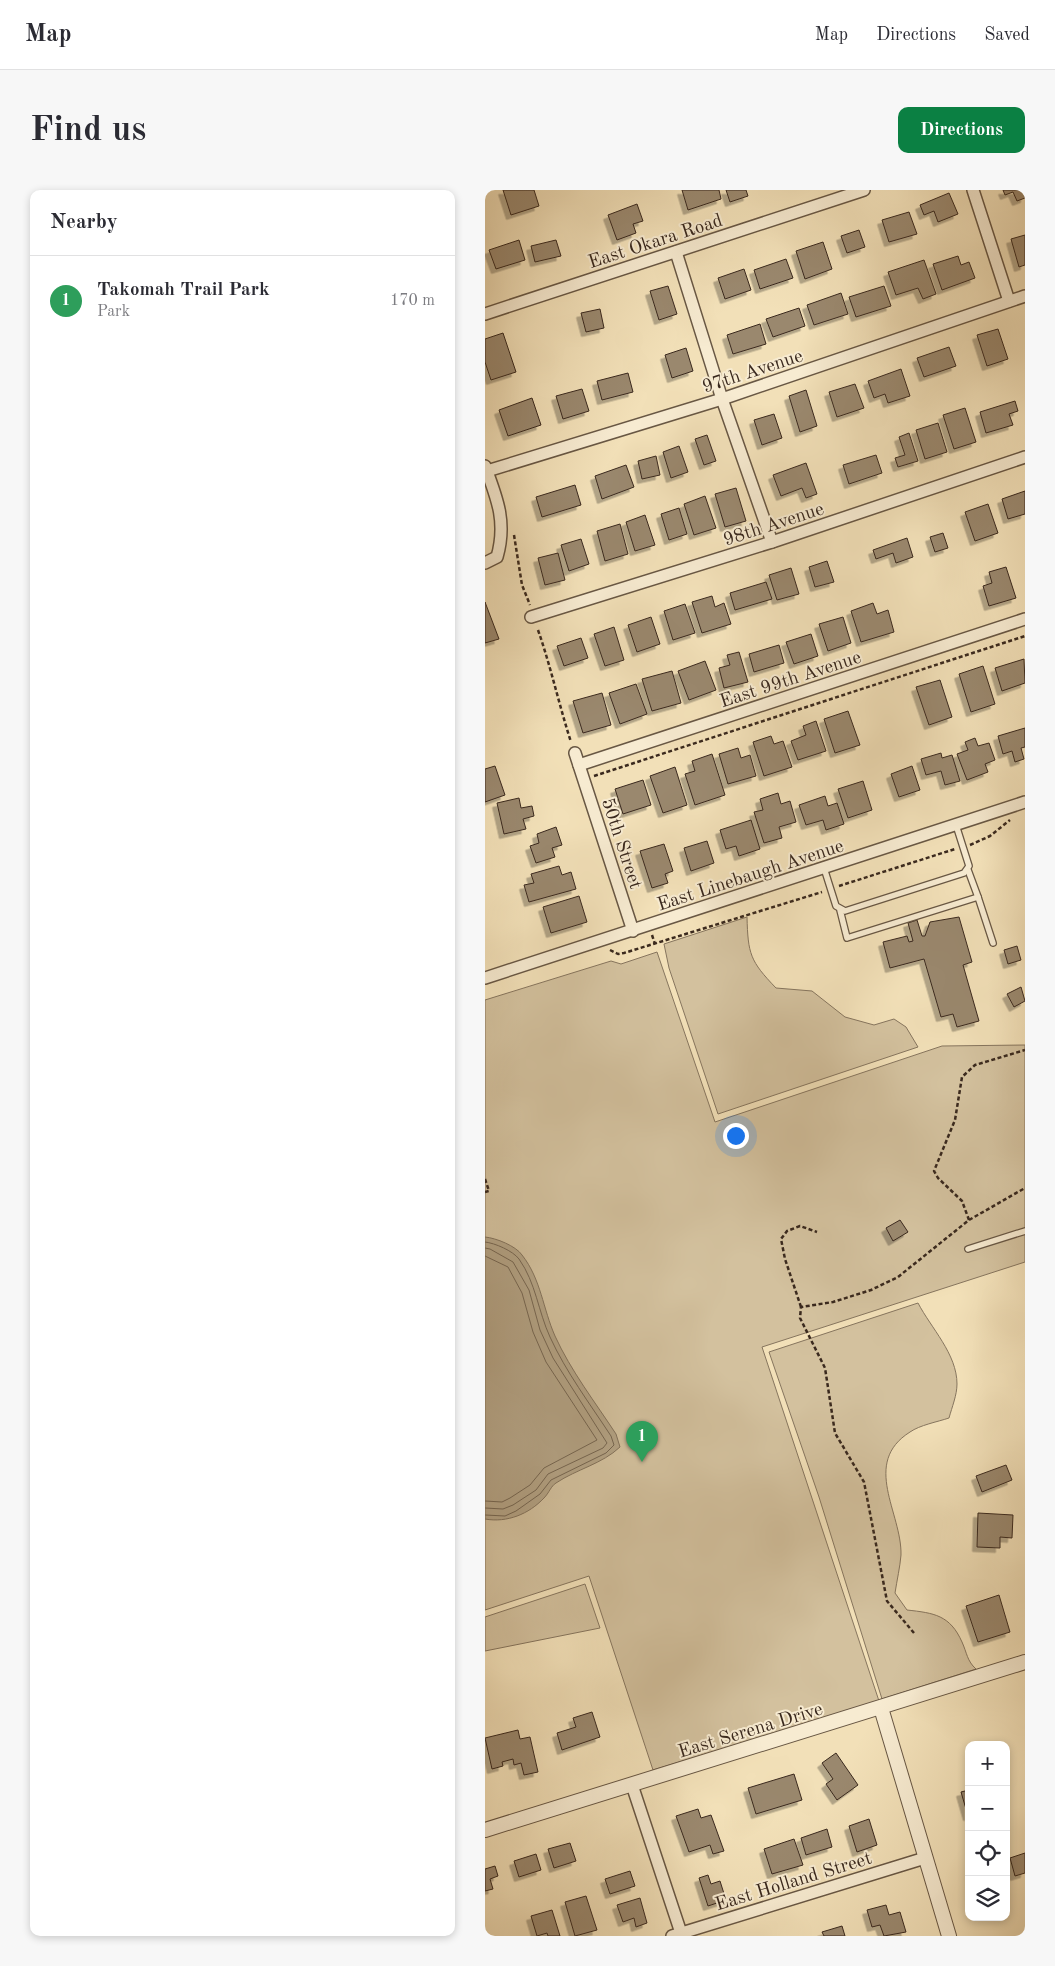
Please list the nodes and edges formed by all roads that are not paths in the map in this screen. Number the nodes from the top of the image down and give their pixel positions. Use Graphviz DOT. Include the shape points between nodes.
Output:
graph roads {
  1 [pos="864,190"];
  2 [pos="973,190"];
  3 [pos="676,252"];
  4 [pos="1025,296"];
  5 [pos="1009,301"];
  6 [pos="485,314"];
  7 [pos="722,399"];
  8 [pos="1025,457"];
  9 [pos="486,468"];
  10 [pos="772,542"];
  11 [pos="486,563"];
  12 [pos="531,611"];
  13 [pos="1025,619"];
  14 [pos="575,752"];
  15 [pos="579,765"];
  16 [pos="1025,802"];
  17 [pos="956,825"];
  18 [pos="824,868"];
  19 [pos="968,870"];
  20 [pos="978,897"];
  21 [pos="840,910"];
  22 [pos="633,931"];
  23 [pos="993,943"];
  24 [pos="485,978"];
  25 [pos="1025,1231"];
  26 [pos="968,1250"];
  27 [pos="1025,1662"];
  28 [pos="881,1708"];
  29 [pos="632,1785"];
  30 [pos="485,1830"];
  31 [pos="925,1858"];
  32 [pos="679,1935"];
  33 [pos="949,1936"];
  1 -- 3 [label="street, East Okara Road"];
  2 -- 5 [label="street"];
  3 -- 6 [label="street, East Okara Road"];
  3 -- 7 [label="street"];
  4 -- 5 [label="street, 97th Avenue"];
  5 -- 7 [label="street, 97th Avenue"];
  7 -- 9 [label="street, 97th Avenue"];
  7 -- 10 [label="street"];
  8 -- 10 [label="street, 98th Avenue"];
  9 -- 11 [label="street" via="502,518 497,557"];
  10 -- 12 [label="street, 98th Avenue"];
  13 -- 15 [label="street, East 99th Avenue"];
  14 -- 15 [label="street"];
  15 -- 22 [label="street, 50th Street"];
  16 -- 17 [label="street, East Linebaugh Avenue"];
  17 -- 18 [label="street, East Linebaugh Avenue"];
  17 -- 19 [label="lane"];
  18 -- 21 [label="lane"];
  18 -- 22 [label="street, East Linebaugh Avenue"];
  19 -- 20 [label="lane"];
  19 -- 21 [label="lane" via="845,912"];
  20 -- 21 [label="lane" via="847,938"];
  20 -- 23 [label="lane"];
  22 -- 24 [label="street, East Linebaugh Avenue"];
  25 -- 26 [label="lane"];
  27 -- 28 [label="street, East Serena Drive"];
  28 -- 29 [label="street, East Serena Drive"];
  28 -- 31 [label="street"];
  29 -- 30 [label="street, East Serena Drive"];
  29 -- 32 [label="street"];
  31 -- 32 [label="street, East Holland Street"];
  31 -- 33 [label="street"];
}
